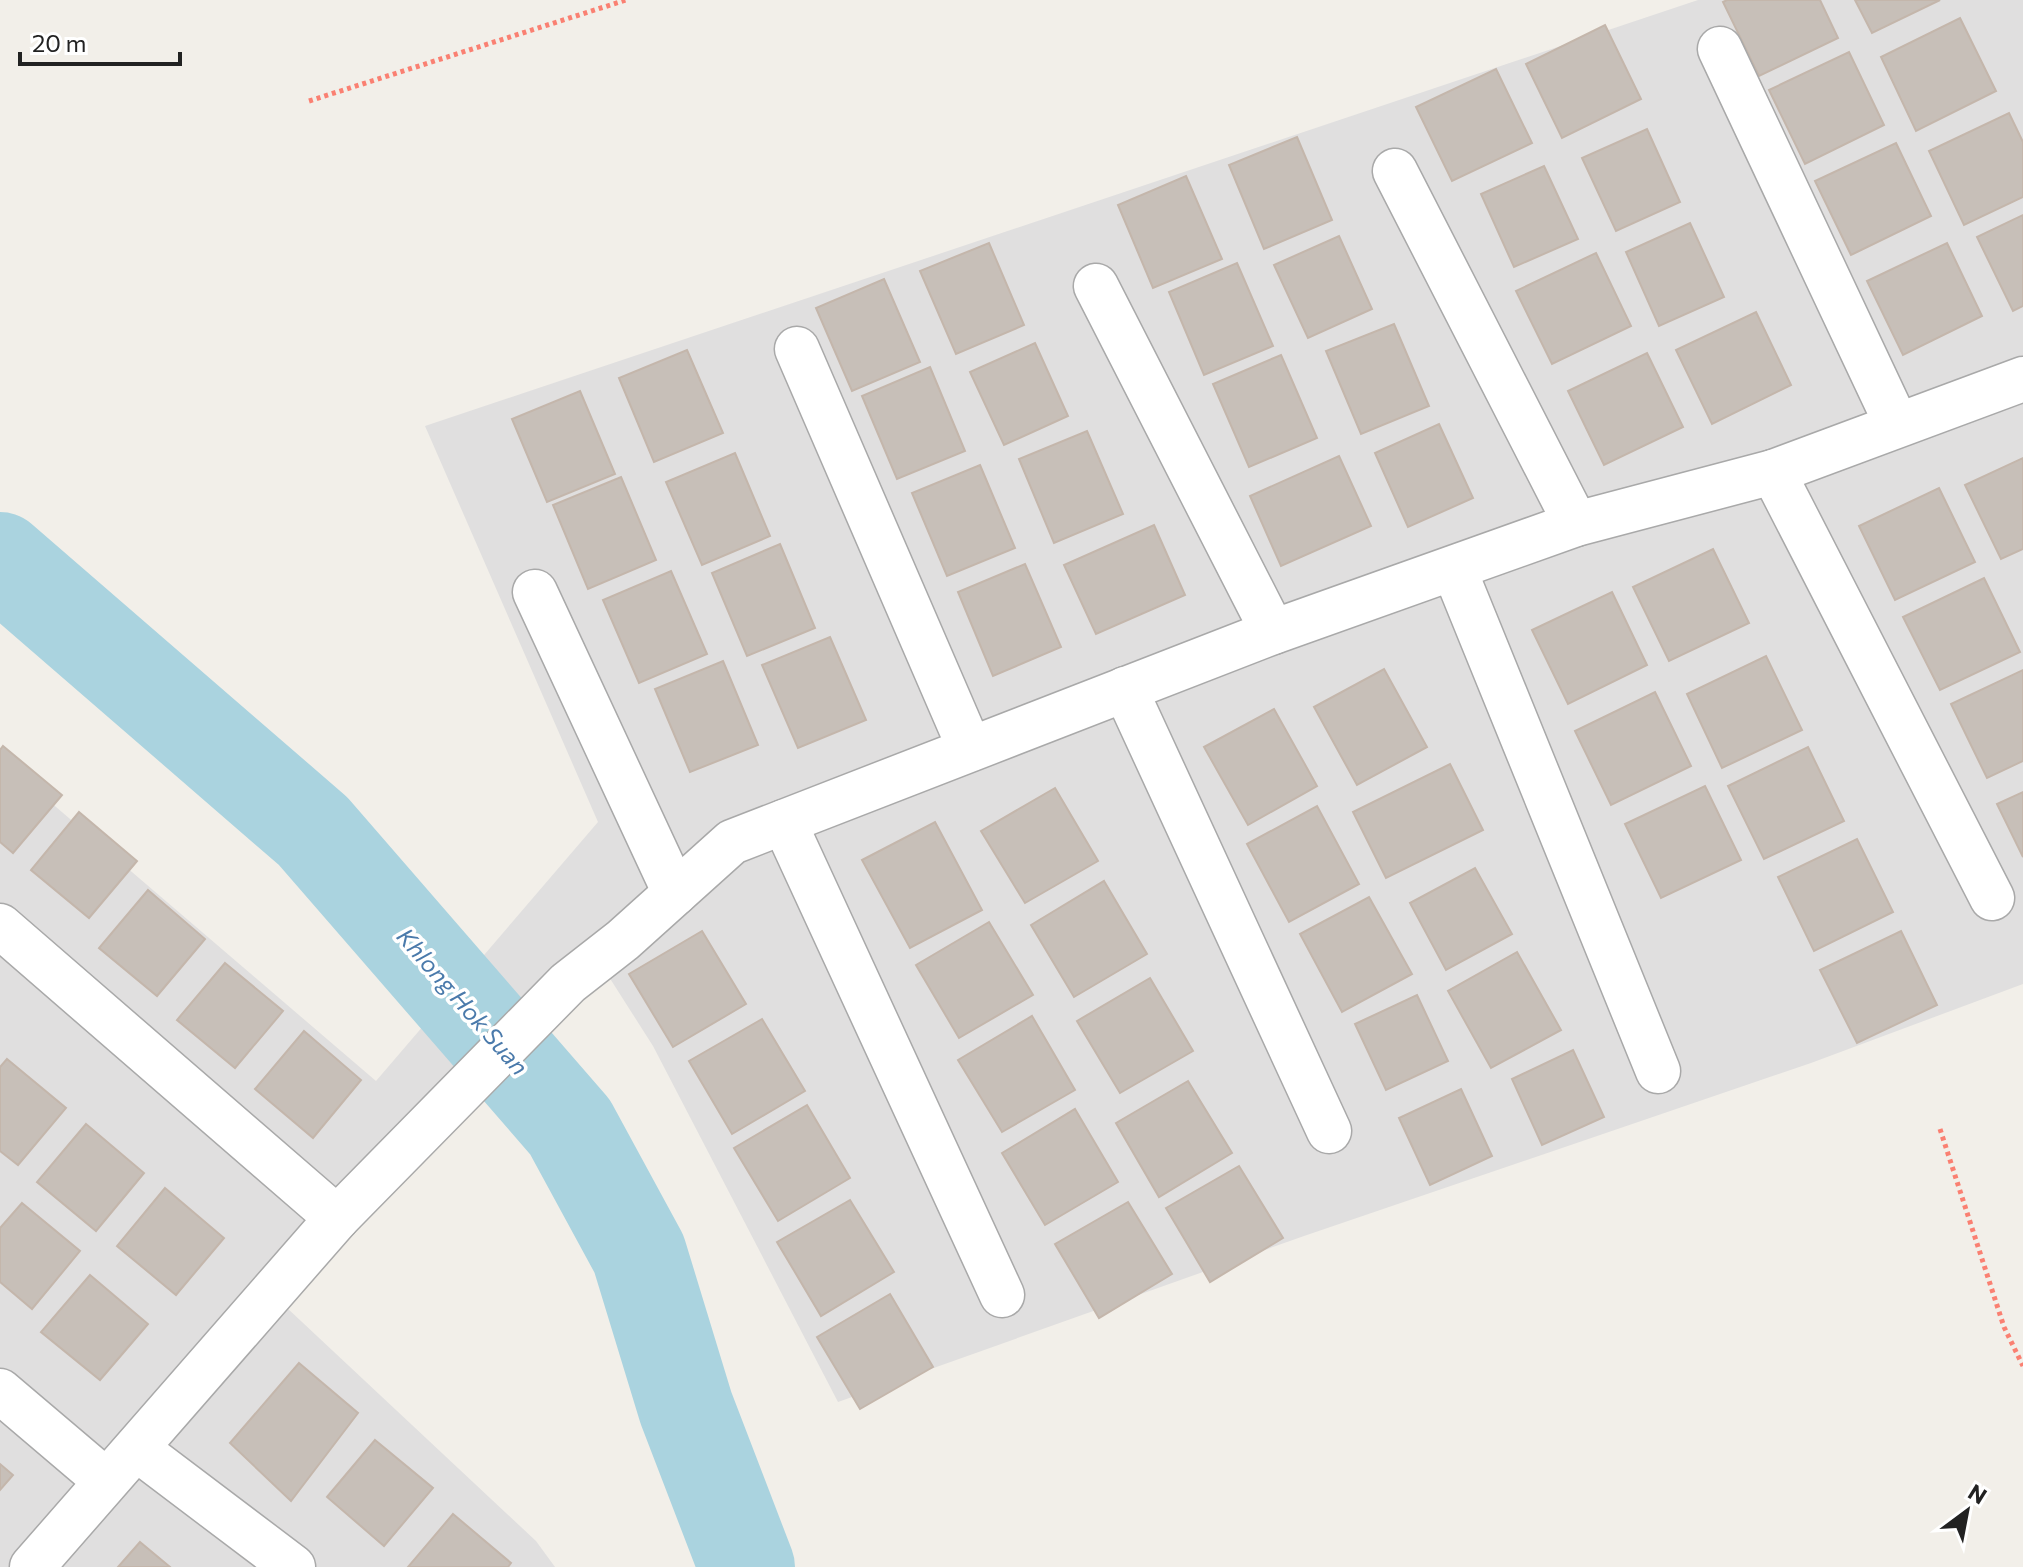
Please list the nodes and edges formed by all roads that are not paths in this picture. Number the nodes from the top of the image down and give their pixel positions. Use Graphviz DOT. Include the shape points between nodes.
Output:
graph roads {
  1 [pos="1720,49"];
  2 [pos="1395,171"];
  3 [pos="1096,286"];
  4 [pos="797,349"];
  5 [pos="2023,379"];
  6 [pos="1897,425"];
  7 [pos="1773,472"];
  8 [pos="1576,524"];
  9 [pos="1454,569"];
  10 [pos="535,592"];
  11 [pos="1273,632"];
  12 [pos="1125,689"];
  13 [pos="970,749"];
  14 [pos="784,822"];
  15 [pos="675,893"];
  16 [pos="1992,898"];
  17 [pos="0,926"];
  18 [pos="1658,1071"];
  19 [pos="1329,1131"];
  20 [pos="337,1218"];
  21 [pos="1002,1295"];
  22 [pos="0,1391"];
  23 [pos="137,1449"];
  24 [pos="106,1481"];
  25 [pos="32,1567"];
  26 [pos="293,1567"];
  1 -- 6 [label="street"];
  2 -- 8 [label="street"];
  3 -- 11 [label="street"];
  4 -- 13 [label="street"];
  5 -- 6 [label="street"];
  6 -- 7 [label="street"];
  7 -- 8 [label="street"];
  7 -- 16 [label="street"];
  8 -- 9 [label="street"];
  9 -- 11 [label="street"];
  9 -- 18 [label="street"];
  10 -- 15 [label="street"];
  11 -- 12 [label="street"];
  12 -- 13 [label="street"];
  12 -- 19 [label="street"];
  13 -- 14 [label="street"];
  14 -- 15 [label="street" via="732,842"];
  14 -- 21 [label="street"];
  15 -- 20 [label="street" via="568,983"];
  17 -- 20 [label="street"];
  20 -- 23 [label="street"];
  22 -- 24 [label="street"];
  23 -- 24 [label="street"];
  23 -- 26 [label="street"];
  24 -- 25 [label="street"];
}
